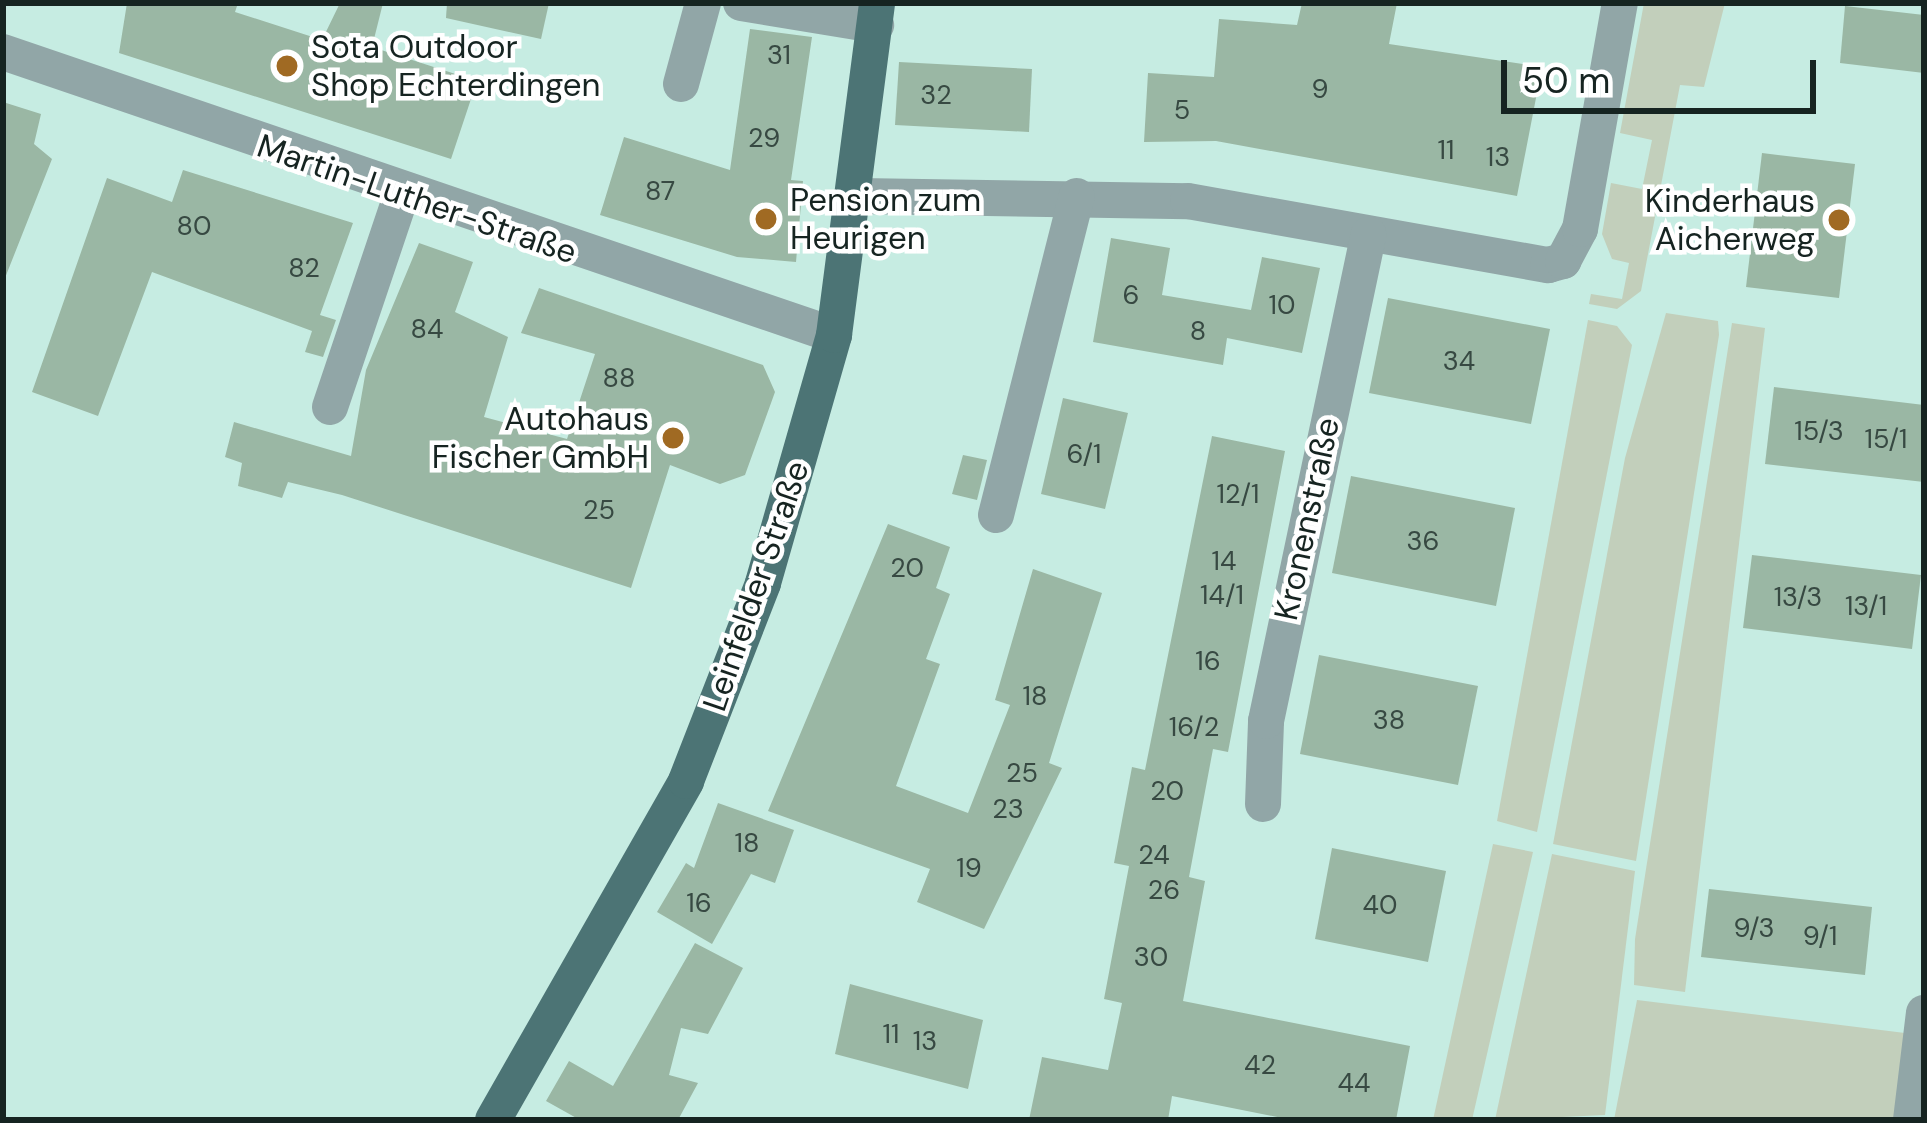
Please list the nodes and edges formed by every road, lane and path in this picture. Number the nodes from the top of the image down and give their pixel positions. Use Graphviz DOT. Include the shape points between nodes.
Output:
graph roads {
  1 [pos="704,3"];
  2 [pos="741,3"];
  3 [pos="1620,3"];
  4 [pos="877,14"];
  5 [pos="3,52"];
  6 [pos="681,84"];
  7 [pos="402,194"];
  8 [pos="859,196"];
  9 [pos="1077,196"];
  10 [pos="1368,235"];
  11 [pos="834,335"];
  12 [pos="330,406"];
  13 [pos="996,515"];
  14 [pos="1263,804"];
  15 [pos="1924,1013"];
  16 [pos="493,1120"];
  17 [pos="1911,1120"];
  1 -- 6 [label="street"];
  2 -- 4 [label="street"];
  3 -- 10 [label="street" via="1580,229 1563,261 1527,266"];
  4 -- 8 [label="main road, Leinfelder Straße"];
  5 -- 7 [label="street, Martin-Luther-Straße"];
  7 -- 11 [label="street, Martin-Luther-Straße"];
  7 -- 12 [label="street"];
  8 -- 9 [label="street"];
  8 -- 11 [label="main road, Leinfelder Straße"];
  9 -- 10 [label="street" via="1233,206"];
  9 -- 13 [label="street"];
  10 -- 14 [label="street, Kronenstraße" via="1266,721"];
  11 -- 16 [label="main road, Leinfelder Straße" via="764,583 686,781"];
  15 -- 17 [label="street"];
}
